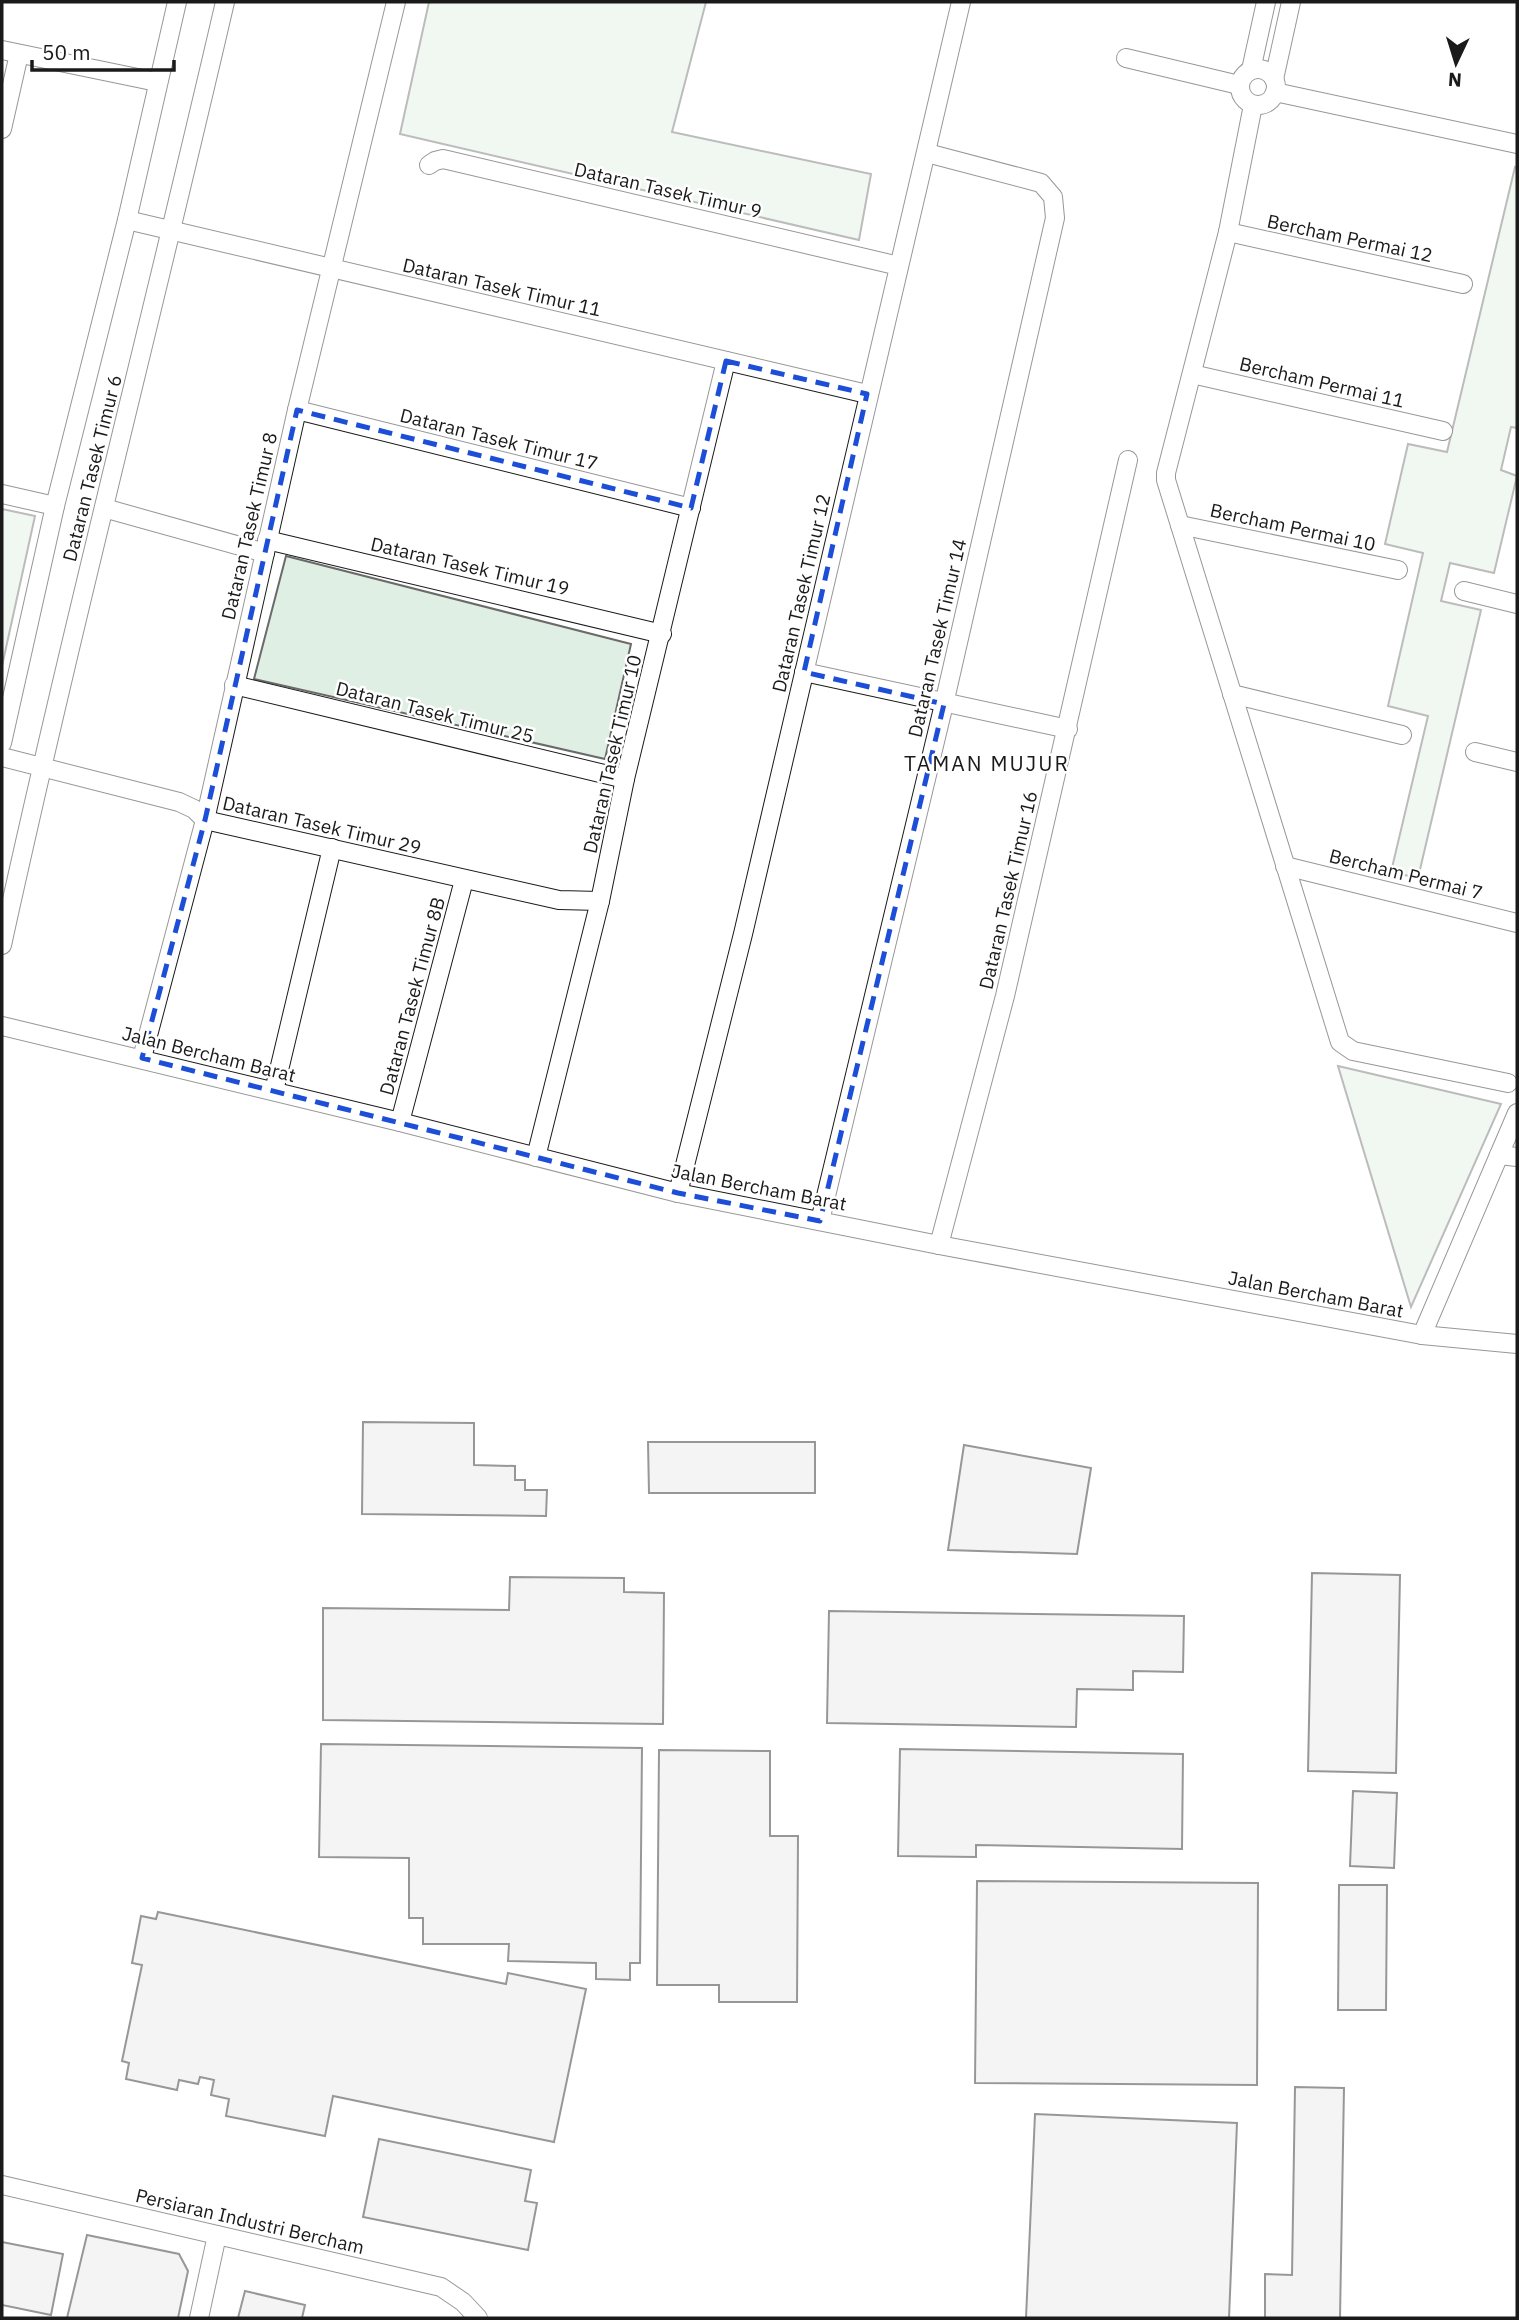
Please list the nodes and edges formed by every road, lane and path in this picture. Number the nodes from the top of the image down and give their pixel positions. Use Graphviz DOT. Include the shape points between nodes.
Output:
graph roads {
  1 [pos="177,2"];
  2 [pos="225,2"];
  3 [pos="396,2"];
  4 [pos="961,2"];
  5 [pos="1266,2"];
  6 [pos="1291,2"];
  7 [pos="11,52"];
  8 [pos="1126,58"];
  9 [pos="1245,77"];
  10 [pos="158,82"];
  11 [pos="1274,85"];
  12 [pos="1253,105"];
  13 [pos="2,129"];
  14 [pos="1517,144"];
  15 [pos="927,153"];
  16 [pos="429,165"];
  17 [pos="127,220"];
  18 [pos="172,232"];
  19 [pos="1228,232"];
  20 [pos="899,266"];
  21 [pos="330,269"];
  22 [pos="1464,284"];
  23 [pos="726,361"];
  24 [pos="1192,374"];
  25 [pos="867,394"];
  26 [pos="297,410"];
  27 [pos="1443,430"];
  28 [pos="1128,460"];
  29 [pos="2,494"];
  30 [pos="55,506"];
  31 [pos="691,508"];
  32 [pos="104,509"];
  33 [pos="1180,525"];
  34 [pos="266,546"];
  35 [pos="1398,570"];
  36 [pos="1464,591"];
  37 [pos="1517,604"];
  38 [pos="662,634"];
  39 [pos="804,672"];
  40 [pos="234,685"];
  41 [pos="1232,694"];
  42 [pos="944,704"];
  43 [pos="1068,729"];
  44 [pos="1402,735"];
  45 [pos="2,743"];
  46 [pos="1475,752"];
  47 [pos="2,757"];
  48 [pos="1517,762"];
  49 [pos="41,767"];
  50 [pos="625,779"];
  51 [pos="205,820"];
  52 [pos="332,848"];
  53 [pos="1285,866"];
  54 [pos="464,880"];
  55 [pos="600,901"];
  56 [pos="1517,923"];
  57 [pos="2,945"];
  58 [pos="2,1026"];
  59 [pos="142,1058"];
  60 [pos="1508,1083"];
  61 [pos="274,1091"];
  62 [pos="1517,1113"];
  63 [pos="400,1122"];
  64 [pos="1499,1155"];
  65 [pos="536,1157"];
  66 [pos="1517,1157"];
  67 [pos="678,1193"];
  68 [pos="820,1221"];
  69 [pos="939,1245"];
  70 [pos="1422,1335"];
  71 [pos="1517,1345"];
  72 [pos="2,2185"];
  73 [pos="218,2235"];
  74 [pos="199,2318"];
  75 [pos="478,2318"];
  1 -- 10 [label="street, Dataran Tasek Timur 6"];
  2 -- 18 [label="street, Dataran Tasek Timur 6"];
  3 -- 21 [label="street, Dataran Tasek Timur 8"];
  4 -- 15 [label="street, Dataran Tasek Timur 12"];
  5 -- 9 [label="street"];
  6 -- 11 [label="street"];
  7 -- 10 [label="street"];
  7 -- 13 [label="street"];
  8 -- 9 [label="street"];
  9 -- 11 [label="street" via="1264,70"];
  9 -- 12 [label="street" via="1242,97"];
  10 -- 17 [label="street, Dataran Tasek Timur 6"];
  11 -- 12 [label="street" via="1273,97"];
  11 -- 14 [label="street"];
  12 -- 19 [label="street"];
  15 -- 20 [label="street, Dataran Tasek Timur 12"];
  15 -- 42 [label="street, Dataran Tasek Timur 14" via="1041,183 1053,197 1055,218"];
  16 -- 20 [label="street, Dataran Tasek Timur 9" via="443,159"];
  17 -- 18 [label="street, Dataran Tasek Timur 11"];
  17 -- 30 [label="street, Dataran Tasek Timur 6"];
  18 -- 21 [label="street, Dataran Tasek Timur 11"];
  18 -- 32 [label="street, Dataran Tasek Timur 6"];
  19 -- 22 [label="street, Bercham Permai 12"];
  19 -- 24 [label="street"];
  20 -- 25 [label="street, Dataran Tasek Timur 12"];
  21 -- 23 [label="street, Dataran Tasek Timur 11"];
  21 -- 26 [label="street, Dataran Tasek Timur 8"];
  23 -- 25 [label="street, Dataran Tasek Timur 11"];
  23 -- 31 [label="street, Dataran Tasek Timur 10"];
  24 -- 27 [label="street, Bercham Permai 11"];
  24 -- 33 [label="street" via="1166,477"];
  25 -- 39 [label="street, Dataran Tasek Timur 12"];
  26 -- 31 [label="street, Dataran Tasek Timur 17"];
  26 -- 34 [label="street, Dataran Tasek Timur 8"];
  28 -- 43 [label="street, Dataran Tasek Timur 16"];
  29 -- 30 [label="street"];
  30 -- 45 [label="street, Dataran Tasek Timur 6"];
  31 -- 38 [label="street, Dataran Tasek Timur 10"];
  32 -- 34 [label="street, Dataran Tasek Timur 19"];
  32 -- 49 [label="street, Dataran Tasek Timur 6"];
  33 -- 35 [label="street, Bercham Permai 10"];
  33 -- 41 [label="street"];
  34 -- 38 [label="street, Dataran Tasek Timur 19"];
  34 -- 40 [label="street, Dataran Tasek Timur 8"];
  36 -- 37 [label="street"];
  38 -- 50 [label="street, Dataran Tasek Timur 10"];
  39 -- 42 [label="street"];
  39 -- 67 [label="street, Dataran Tasek Timur 12"];
  40 -- 50 [label="street, Dataran Tasek Timur 25"];
  40 -- 51 [label="street, Dataran Tasek Timur 8"];
  41 -- 44 [label="street"];
  41 -- 53 [label="street"];
  42 -- 43 [label="street"];
  42 -- 68 [label="street, Dataran Tasek Timur 14"];
  43 -- 69 [label="street, Dataran Tasek Timur 16" via="1005,996"];
  46 -- 48 [label="street"];
  47 -- 49 [label="street, Dataran Tasek Timur 29"];
  49 -- 51 [label="street, Dataran Tasek Timur 29" via="179,802"];
  49 -- 57 [label="street, Dataran Tasek Timur 6"];
  50 -- 55 [label="street, Dataran Tasek Timur 10"];
  51 -- 52 [label="street, Dataran Tasek Timur 29"];
  51 -- 59 [label="street, Dataran Tasek Timur 8"];
  52 -- 54 [label="street, Dataran Tasek Timur 29"];
  52 -- 61 [label="street"];
  53 -- 56 [label="street, Bercham Permai 7"];
  53 -- 60 [label="street" via="1344,1046"];
  54 -- 55 [label="street, Dataran Tasek Timur 29" via="559,900"];
  54 -- 63 [label="street, Dataran Tasek Timur 8B"];
  55 -- 65 [label="street, Dataran Tasek Timur 10"];
  58 -- 59 [label="street, Jalan Bercham Barat"];
  59 -- 61 [label="street, Jalan Bercham Barat"];
  61 -- 63 [label="street, Jalan Bercham Barat"];
  62 -- 64 [label="street"];
  63 -- 65 [label="street, Jalan Bercham Barat"];
  64 -- 66 [label="street"];
  64 -- 70 [label="street"];
  65 -- 67 [label="street, Jalan Bercham Barat"];
  67 -- 68 [label="street, Jalan Bercham Barat"];
  68 -- 69 [label="street, Jalan Bercham Barat"];
  69 -- 70 [label="street, Jalan Bercham Barat"];
  70 -- 71 [label="street, Jalan Bercham Barat"];
  72 -- 73 [label="street, Persiaran Industri Bercham"];
  73 -- 74 [label="street"];
  73 -- 75 [label="street, Persiaran Industri Bercham" via="442,2287"];
}
